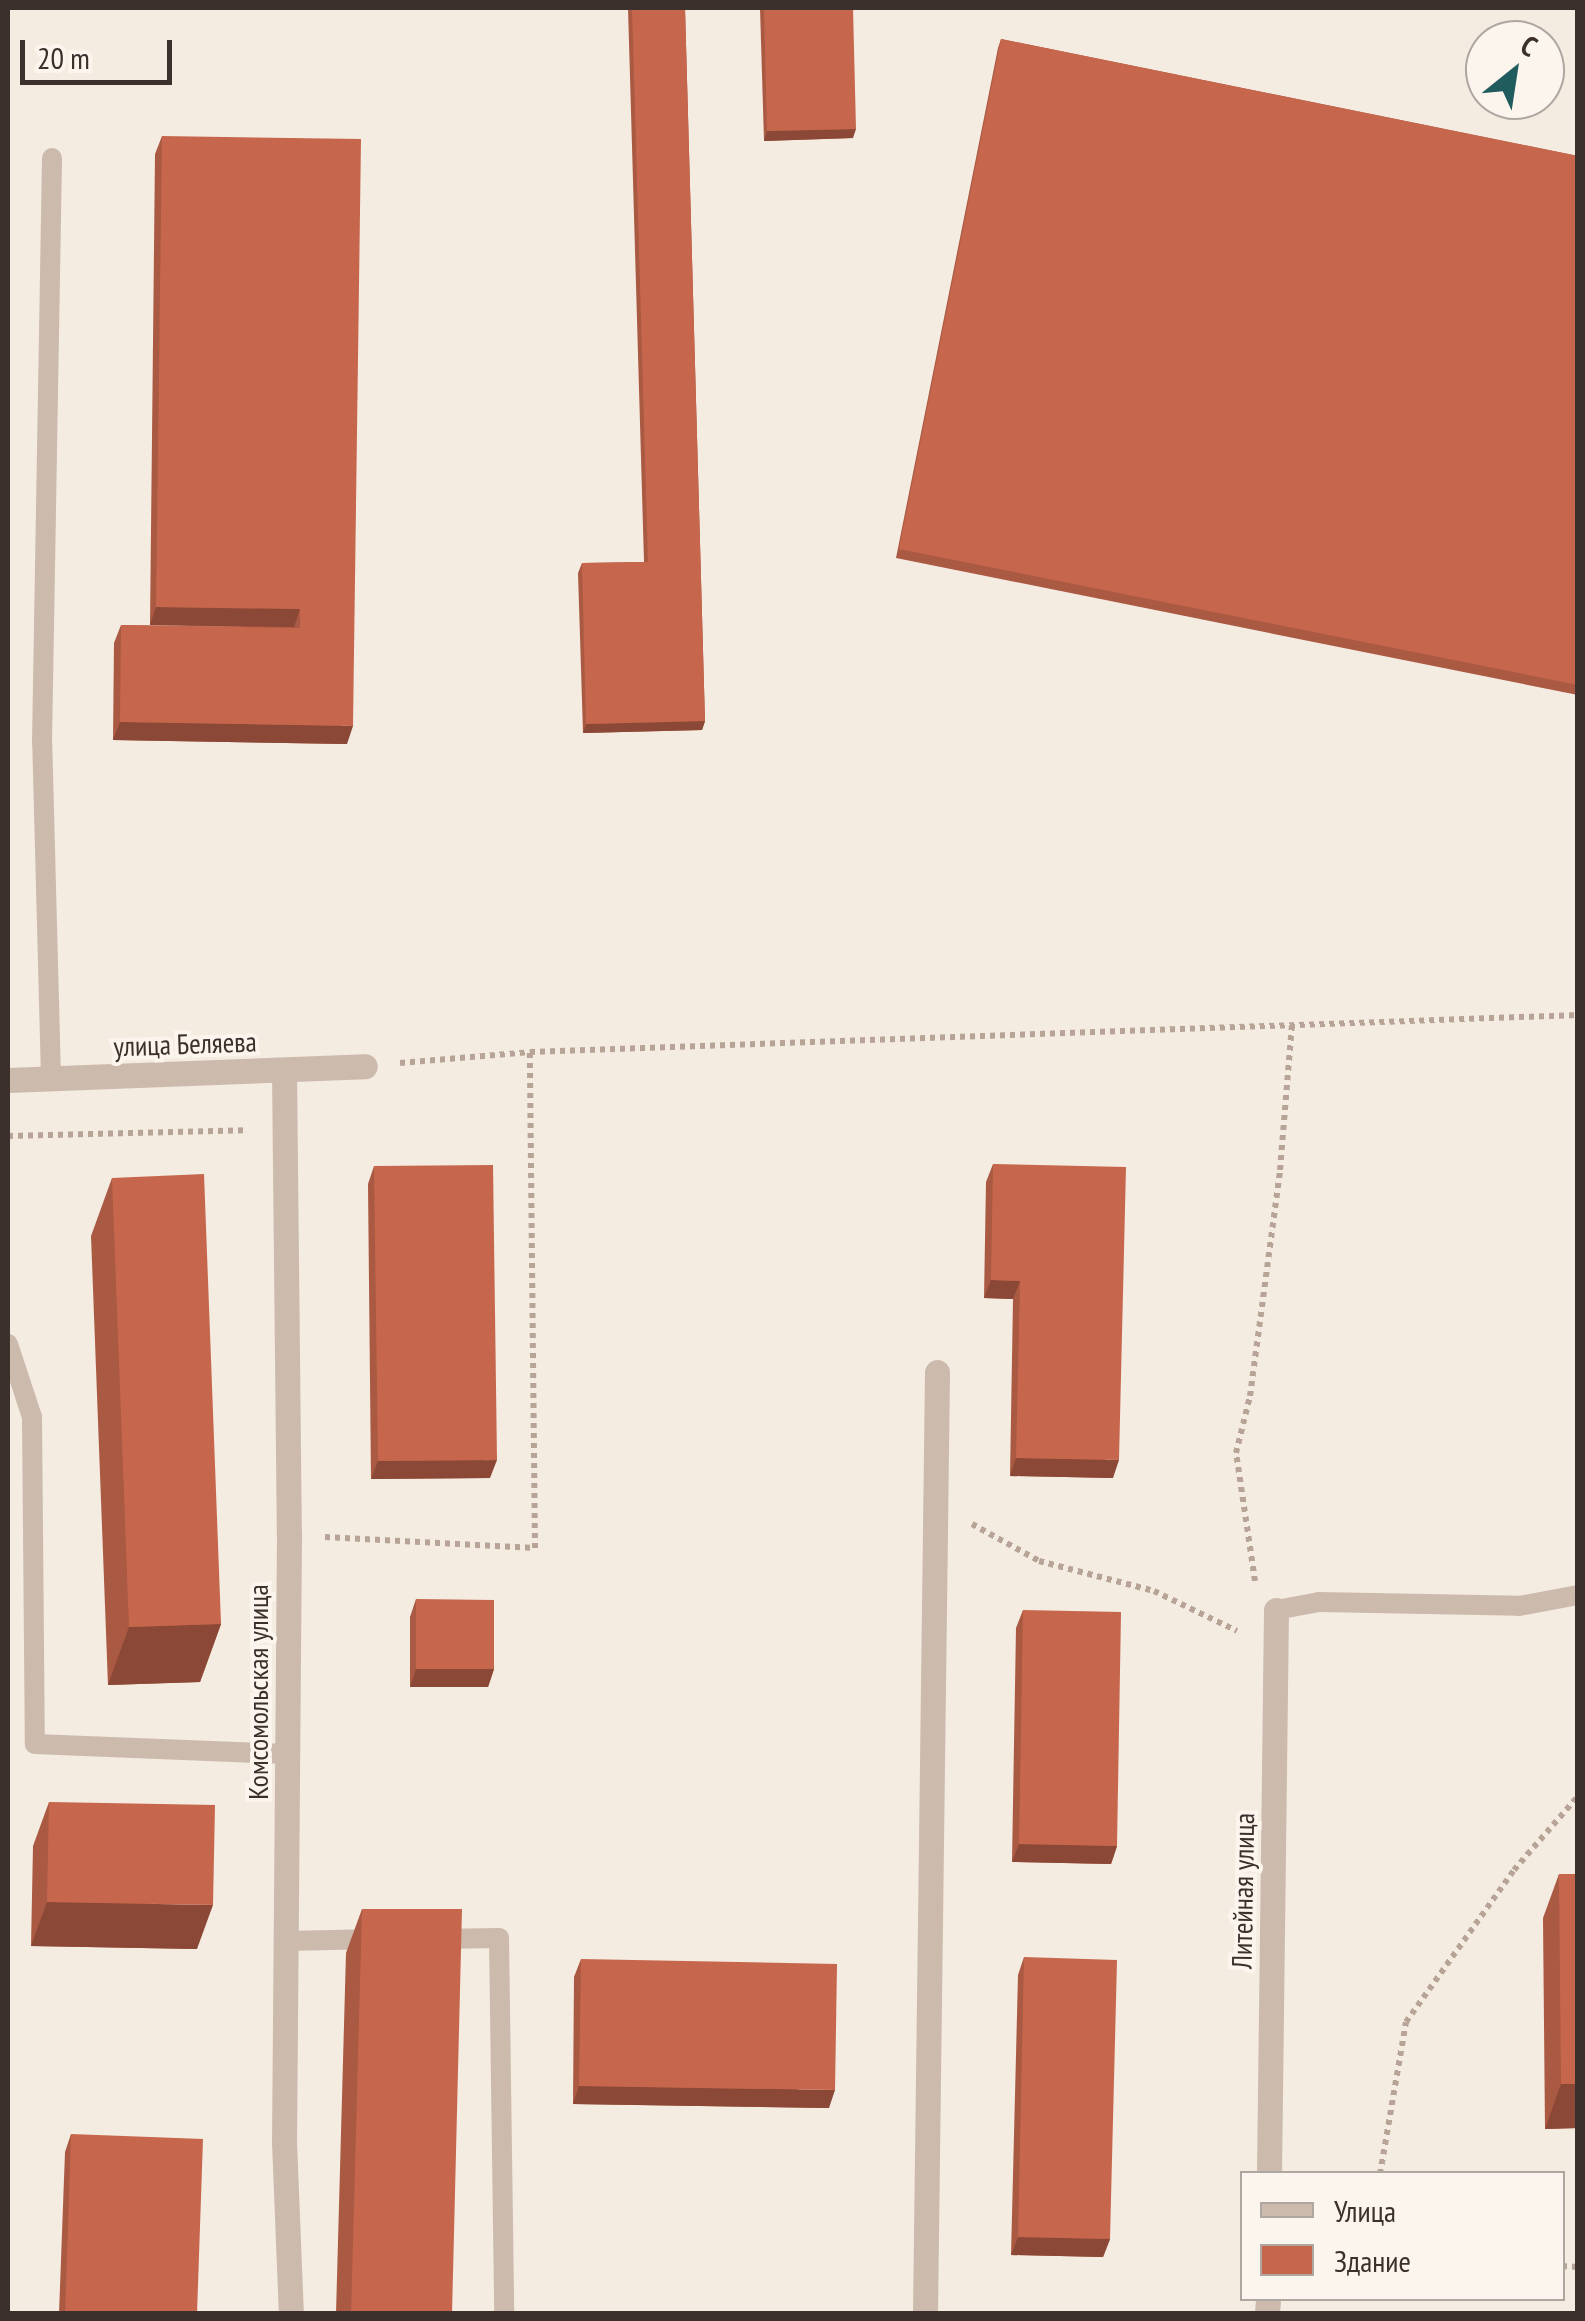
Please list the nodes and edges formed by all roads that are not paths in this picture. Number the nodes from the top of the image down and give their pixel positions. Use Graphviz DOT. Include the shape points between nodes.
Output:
graph roads {
  1 [pos="52,158"];
  2 [pos="364,1066"];
  3 [pos="284,1070"];
  4 [pos="51,1078"];
  5 [pos="8,1080"];
  6 [pos="8,1344"];
  7 [pos="937,1372"];
  8 [pos="8,1417"];
  9 [pos="32,1417"];
  10 [pos="1578,1595"];
  11 [pos="1276,1610"];
  12 [pos="288,1754"];
  13 [pos="286,1941"];
  14 [pos="1269,2171"];
  15 [pos="291,2314"];
  16 [pos="504,2314"];
  17 [pos="925,2314"];
  1 -- 4 [label="lane" via="42,744"];
  2 -- 3 [label="street, улица Беляева"];
  3 -- 4 [label="street, улица Беляева"];
  3 -- 12 [label="street, Комсомольская улица"];
  4 -- 5 [label="street, улица Беляева"];
  6 -- 9 [label="lane"];
  7 -- 17 [label="street"];
  8 -- 9 [label="lane"];
  9 -- 12 [label="lane" via="35,1744"];
  10 -- 11 [label="lane" via="1519,1606 1318,1602"];
  11 -- 14 [label="street, Литейная улица"];
  12 -- 13 [label="street, Комсомольская улица"];
  13 -- 15 [label="street, Комсомольская улица"];
  13 -- 16 [label="lane" via="499,1938"];
}
